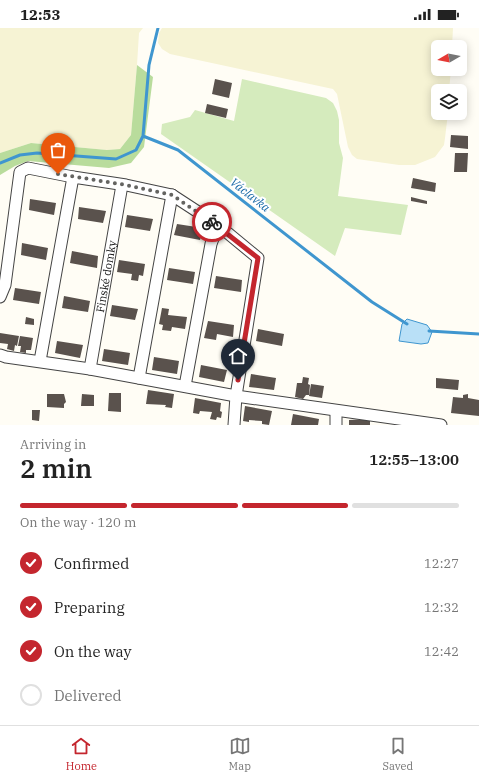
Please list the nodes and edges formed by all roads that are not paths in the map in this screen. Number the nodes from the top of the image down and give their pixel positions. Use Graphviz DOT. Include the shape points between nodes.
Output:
graph roads {
  1 [pos="73,177"];
  2 [pos="122,185"];
  3 [pos="172,195"];
  4 [pos="218,225"];
  5 [pos="0,297"];
  6 [pos="0,355"];
  7 [pos="40,361"];
  8 [pos="90,369"];
  9 [pos="139,378"];
  10 [pos="186,386"];
  11 [pos="236,396"];
  12 [pos="336,411"];
  13 [pos="234,425"];
  14 [pos="336,425"];
  15 [pos="441,425"];
  1 -- 2 [label="street"];
  1 -- 5 [label="street" via="28,168 20,172 5,285"];
  1 -- 7 [label="street"];
  2 -- 3 [label="street"];
  2 -- 8 [label="street, Finské domky"];
  3 -- 4 [label="street"];
  3 -- 9 [label="street"];
  4 -- 10 [label="street" via="210,251"];
  4 -- 11 [label="street" via="258,258"];
  6 -- 7 [label="street"];
  7 -- 8 [label="street"];
  8 -- 9 [label="street"];
  9 -- 10 [label="street"];
  10 -- 11 [label="street"];
  11 -- 12 [label="street"];
  11 -- 13 [label="street"];
  12 -- 14 [label="street"];
  12 -- 15 [label="street"];
}
